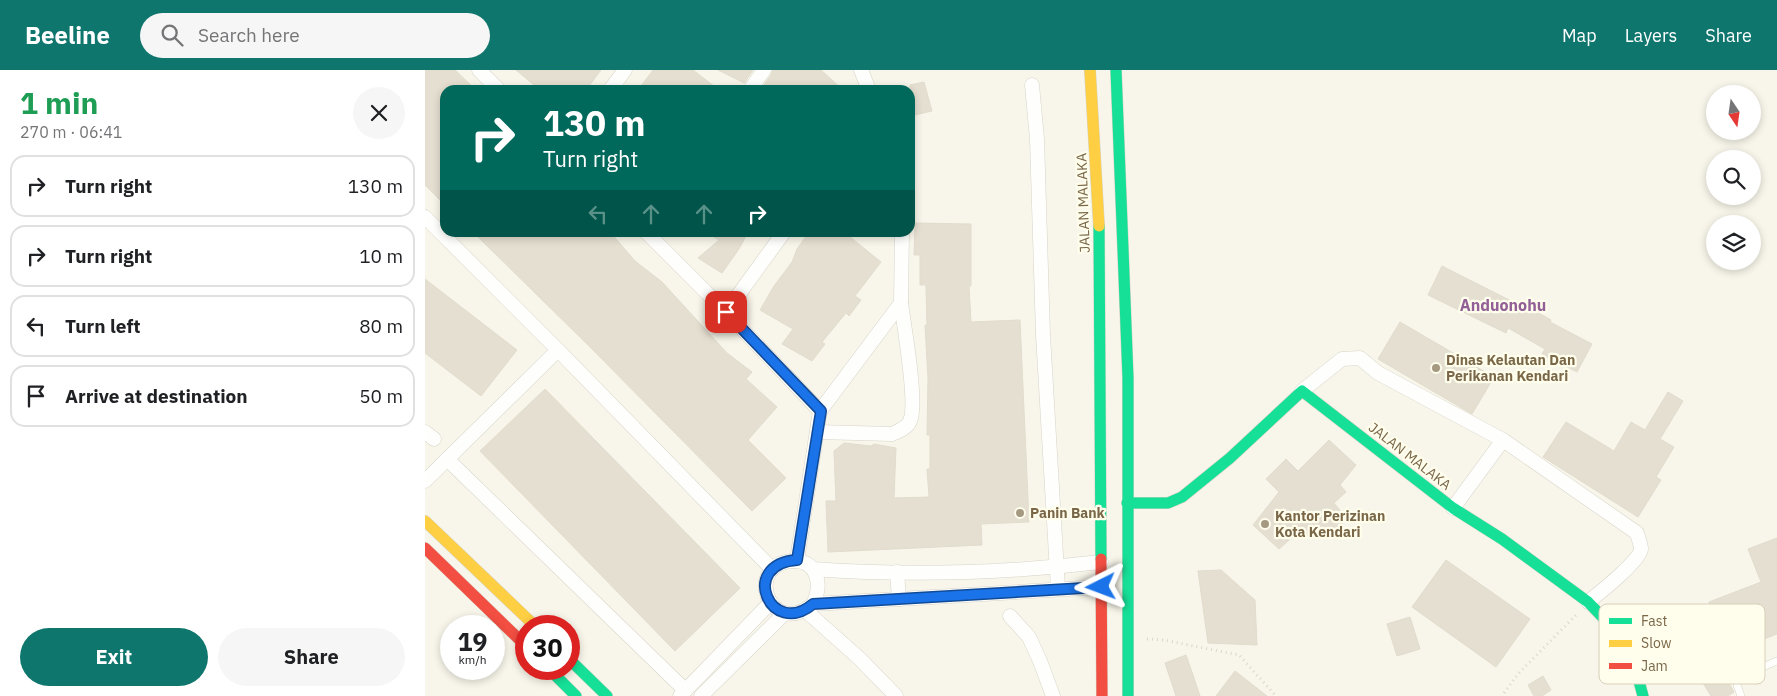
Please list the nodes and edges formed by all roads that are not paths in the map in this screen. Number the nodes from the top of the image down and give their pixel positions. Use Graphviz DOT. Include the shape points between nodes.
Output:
graph roads {
  1 [pos="479,70"];
  2 [pos="625,70"];
  3 [pos="764,70"];
  4 [pos="861,70"];
  5 [pos="1090,70"];
  6 [pos="1116,70"];
  7 [pos="494,85"];
  8 [pos="614,85"];
  9 [pos="754,85"];
  10 [pos="867,85"];
  11 [pos="1032,85"];
  12 [pos="425,217"];
  13 [pos="440,232"];
  14 [pos="445,237"];
  15 [pos="654,237"];
  16 [pos="780,237"];
  17 [pos="902,237"];
  18 [pos="901,304"];
  19 [pos="726,312"];
  20 [pos="558,350"];
  21 [pos="1302,391"];
  22 [pos="821,411"];
  23 [pos="817,432"];
  24 [pos="1503,440"];
  25 [pos="447,459"];
  26 [pos="425,481"];
  27 [pos="1127,503"];
  28 [pos="1453,508"];
  29 [pos="425,521"];
  30 [pos="425,548"];
  31 [pos="797,560"];
  32 [pos="1101,562"];
  33 [pos="1062,565"];
  34 [pos="772,568"];
  35 [pos="813,570"];
  36 [pos="897,572"];
  37 [pos="1101,587"];
  38 [pos="1070,589"];
  39 [pos="899,599"];
  40 [pos="1588,602"];
  41 [pos="770,603"];
  42 [pos="809,607"];
  43 [pos="785,613"];
  44 [pos="1599,613"];
  45 [pos="523,615"];
  46 [pos="1010,616"];
  47 [pos="515,635"];
  48 [pos="1777,662"];
  49 [pos="1765,667"];
  50 [pos="580,670"];
  51 [pos="560,680"];
  52 [pos="1737,684"];
  53 [pos="682,693"];
  54 [pos="577,696"];
  55 [pos="607,696"];
  56 [pos="701,696"];
  57 [pos="896,696"];
  58 [pos="1053,696"];
  59 [pos="1102,696"];
  60 [pos="1127,696"];
  61 [pos="1741,696"];
  1 -- 7 [label="street"];
  2 -- 8 [label="street"];
  3 -- 9 [label="street"];
  4 -- 10 [label="street"];
  5 -- 32 [label="street, JALAN MALAKA" via="1099,210"];
  6 -- 27 [label="street" via="1128,378"];
  11 -- 33 [label="street" via="1037,139 1043,335"];
  12 -- 13 [label="street"];
  14 -- 20 [label="street"];
  15 -- 19 [label="street"];
  16 -- 19 [label="street"];
  17 -- 18 [label="street"];
  18 -- 22 [label="street"];
  18 -- 23 [label="street" via="913,398 910,423 892,434"];
  19 -- 22 [label="street"];
  20 -- 25 [label="street"];
  20 -- 34 [label="street"];
  21 -- 24 [label="street" via="1341,359 1360,358 1378,373"];
  21 -- 27 [label="street" via="1231,458 1182,497 1168,503"];
  21 -- 28 [label="street, JALAN MALAKA"];
  22 -- 23 [label="street"];
  23 -- 31 [label="street"];
  24 -- 28 [label="street"];
  24 -- 40 [label="street" via="1637,533 1639,555"];
  25 -- 26 [label="street"];
  25 -- 53 [label="street"];
  27 -- 60 [label="street"];
  28 -- 40 [label="street, JALAN MALAKA" via="1502,539"];
  29 -- 45 [label="street"];
  30 -- 47 [label="street"];
  31 -- 34 [label="street" via="784,561"];
  31 -- 35 [label="street"];
  32 -- 33 [label="street"];
  32 -- 37 [label="street, JALAN MALAKA"];
  33 -- 36 [label="street" via="963,572"];
  33 -- 38 [label="street"];
  34 -- 41 [label="street" via="765,585"];
  35 -- 36 [label="street"];
  35 -- 42 [label="street" via="819,586"];
  36 -- 39 [label="street"];
  37 -- 38 [label="street"];
  37 -- 59 [label="street, JALAN MALAKA"];
  38 -- 39 [label="street"];
  39 -- 42 [label="street"];
  40 -- 44 [label="street, JALAN MALAKA"];
  41 -- 43 [label="street"];
  41 -- 53 [label="street"];
  42 -- 43 [label="street" via="795,614"];
  42 -- 57 [label="street"];
  43 -- 56 [label="street"];
  46 -- 58 [label="street" via="1029,636"];
  48 -- 49 [label="lane"];
  50 -- 55 [label="street"];
  51 -- 54 [label="street"];
  52 -- 61 [label="lane"];
}
